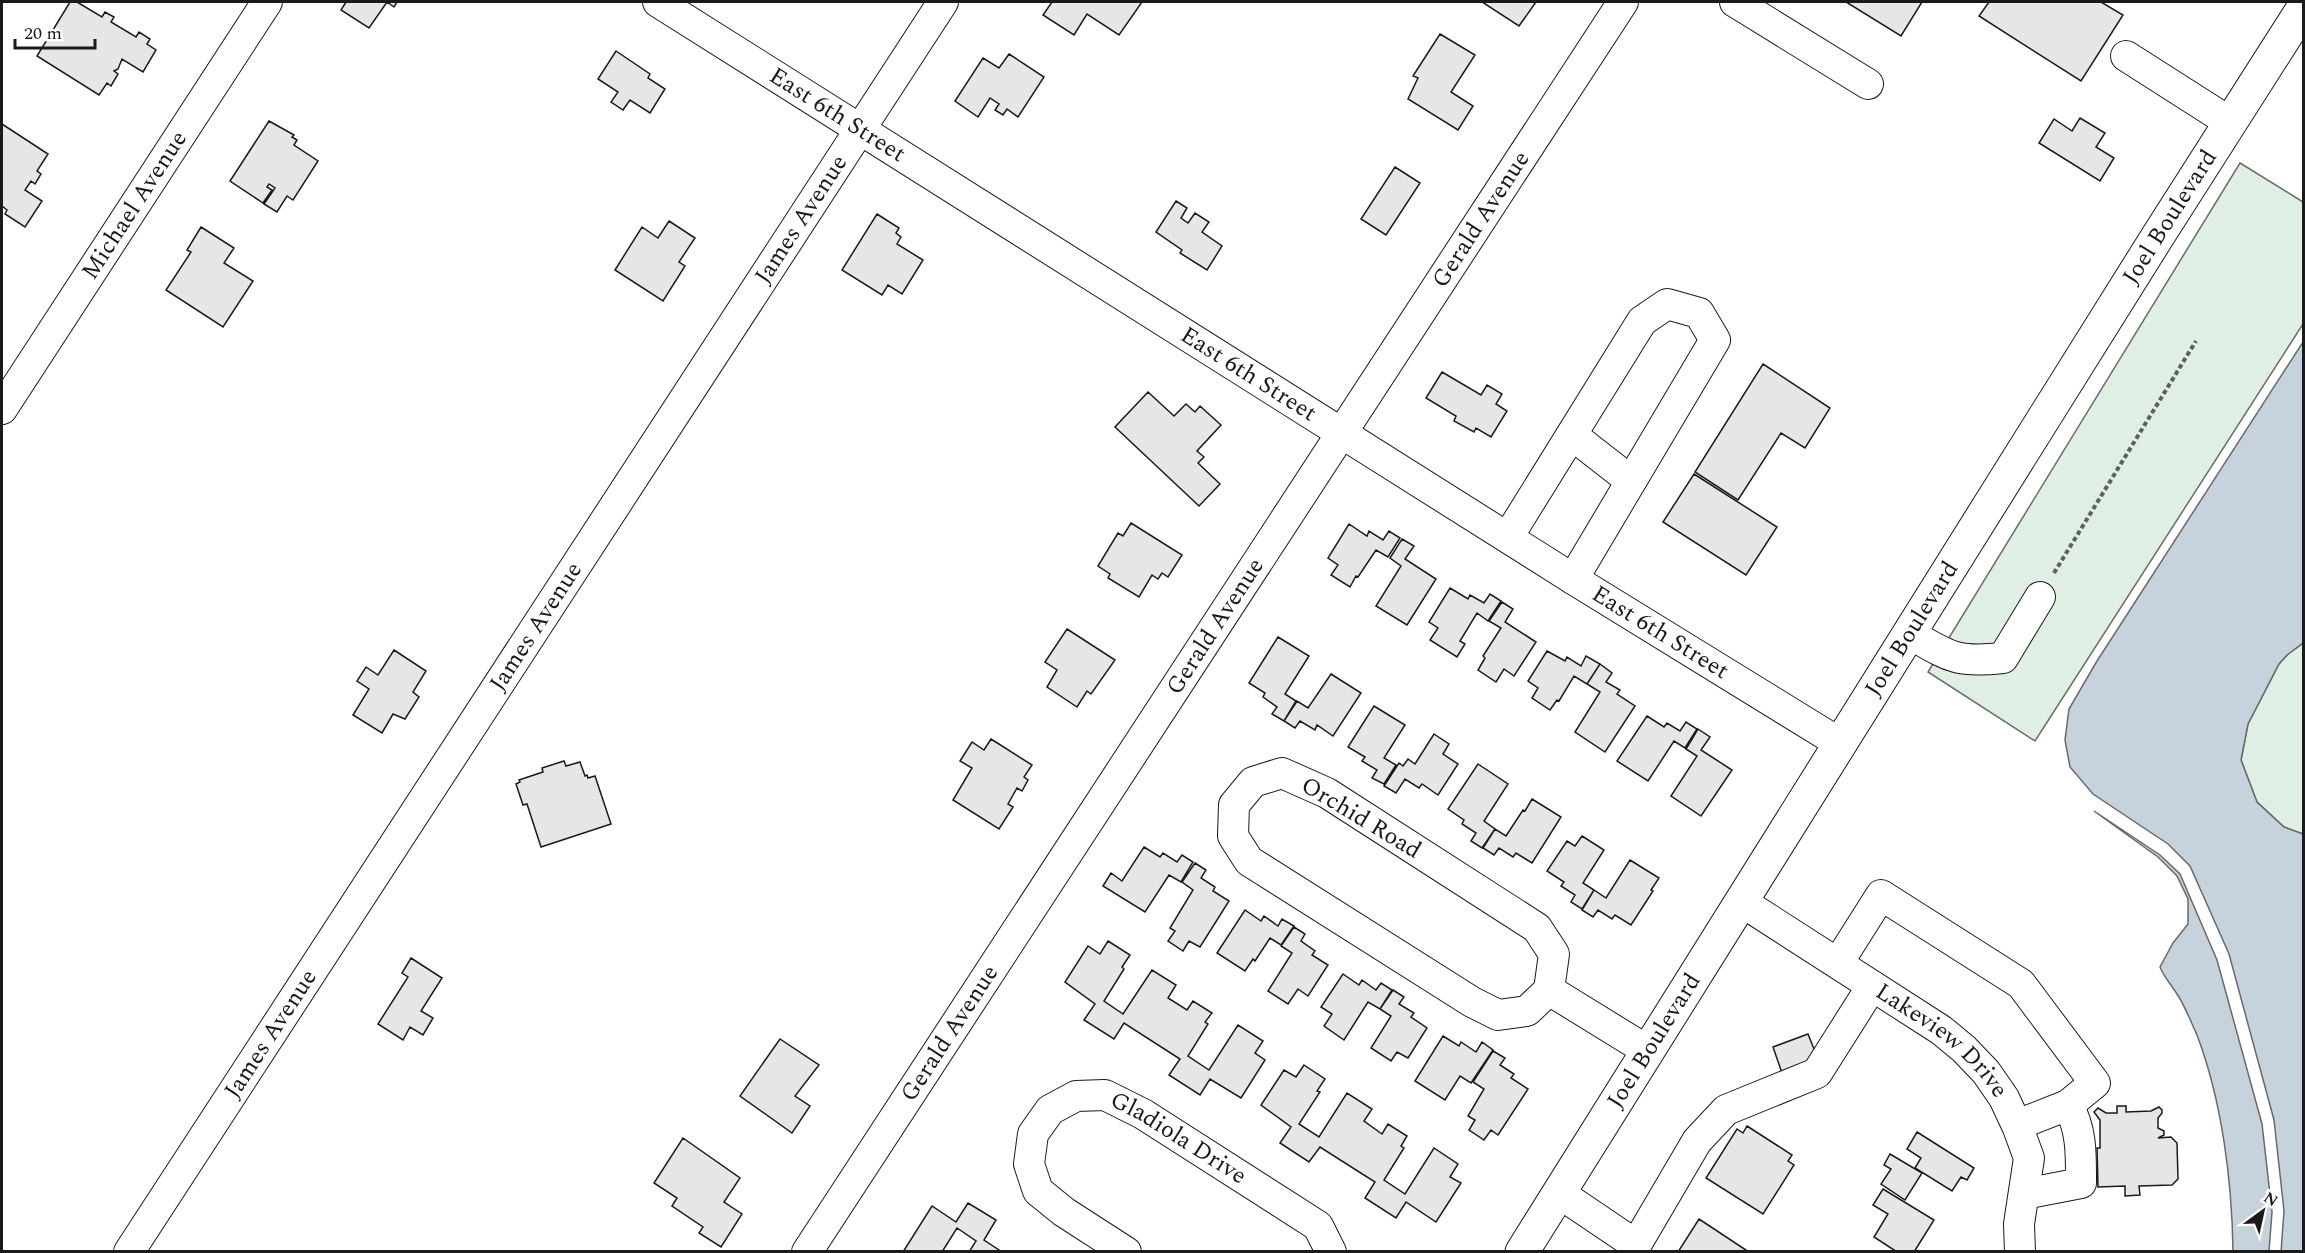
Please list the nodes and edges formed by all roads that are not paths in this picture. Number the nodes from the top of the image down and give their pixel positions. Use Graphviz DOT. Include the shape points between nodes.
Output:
graph roads {
  1 [pos="267,2"];
  2 [pos="658,2"];
  3 [pos="943,2"];
  4 [pos="1623,2"];
  5 [pos="1735,2"];
  6 [pos="2304,7"];
  7 [pos="2126,56"];
  8 [pos="1868,84"];
  9 [pos="2230,123"];
  10 [pos="860,130"];
  11 [pos="2,409"];
  12 [pos="1341,432"];
  13 [pos="1572,435"];
  14 [pos="1631,482"];
  15 [pos="1508,537"];
  16 [pos="1573,579"];
  17 [pos="2040,597"];
  18 [pos="1910,634"];
  19 [pos="1841,744"];
  20 [pos="1742,902"];
  21 [pos="1838,963"];
  22 [pos="1872,986"];
  23 [pos="1549,990"];
  24 [pos="1648,1051"];
  25 [pos="2068,1106"];
  26 [pos="2017,1125"];
  27 [pos="1559,1193"];
  28 [pos="2024,1194"];
  29 [pos="2020,1238"];
  30 [pos="1634,1248"];
  31 [pos="129,1251"];
  32 [pos="807,1251"];
  33 [pos="1126,1251"];
  34 [pos="1331,1251"];
  35 [pos="1522,1251"];
  36 [pos="2002,1251"];
  1 -- 11 [label="street, Michael Avenue"];
  2 -- 10 [label="street, East 6th Street"];
  3 -- 10 [label="street, James Avenue"];
  4 -- 12 [label="street, Gerald Avenue"];
  5 -- 8 [label="street"];
  6 -- 9 [label="main road, Joel Boulevard"];
  7 -- 9 [label="street"];
  9 -- 18 [label="main road, Joel Boulevard"];
  10 -- 12 [label="street, East 6th Street"];
  10 -- 31 [label="street, James Avenue"];
  12 -- 15 [label="street, East 6th Street"];
  12 -- 32 [label="street, Gerald Avenue"];
  13 -- 14 [label="street"];
  13 -- 14 [label="street" via="1642,321 1667,304 1699,313 1715,340"];
  13 -- 15 [label="street"];
  14 -- 16 [label="street"];
  15 -- 16 [label="street, East 6th Street"];
  16 -- 19 [label="street, East 6th Street"];
  17 -- 18 [label="street" via="2003,658 1973,662 1952,657"];
  18 -- 19 [label="main road, Joel Boulevard"];
  19 -- 20 [label="main road, Joel Boulevard"];
  20 -- 21 [label="street, Lakeview Drive"];
  20 -- 24 [label="main road, Joel Boulevard"];
  21 -- 22 [label="street, Lakeview Drive"];
  21 -- 25 [label="street" via="1881,895 2020,984 2095,1083"];
  22 -- 26 [label="street, Lakeview Drive" via="1941,1030 1964,1050 1986,1072"];
  22 -- 30 [label="street" via="1817,1073 1726,1110 1697,1141"];
  23 -- 23 [label="street, Orchid Road" via="1527,1011 1498,1015 1472,1002 1249,861 1233,836 1234,806 1253,782 1282,773 1327,793 1537,928 1554,954"];
  23 -- 24 [label="street"];
  24 -- 27 [label="main road, Joel Boulevard"];
  25 -- 26 [label="street"];
  25 -- 28 [label="street" via="2076,1120 2082,1148 2081,1183"];
  26 -- 28 [label="street, Lakeview Drive" via="2028,1158"];
  27 -- 30 [label="street"];
  27 -- 35 [label="main road, Joel Boulevard"];
  28 -- 29 [label="street, Lakeview Drive"];
  29 -- 36 [label="street"];
  33 -- 34 [label="street, Gladiola Drive" via="1038,1191 1029,1164 1033,1134 1050,1110 1076,1096 1105,1095 1143,1114 1318,1226"];
}
